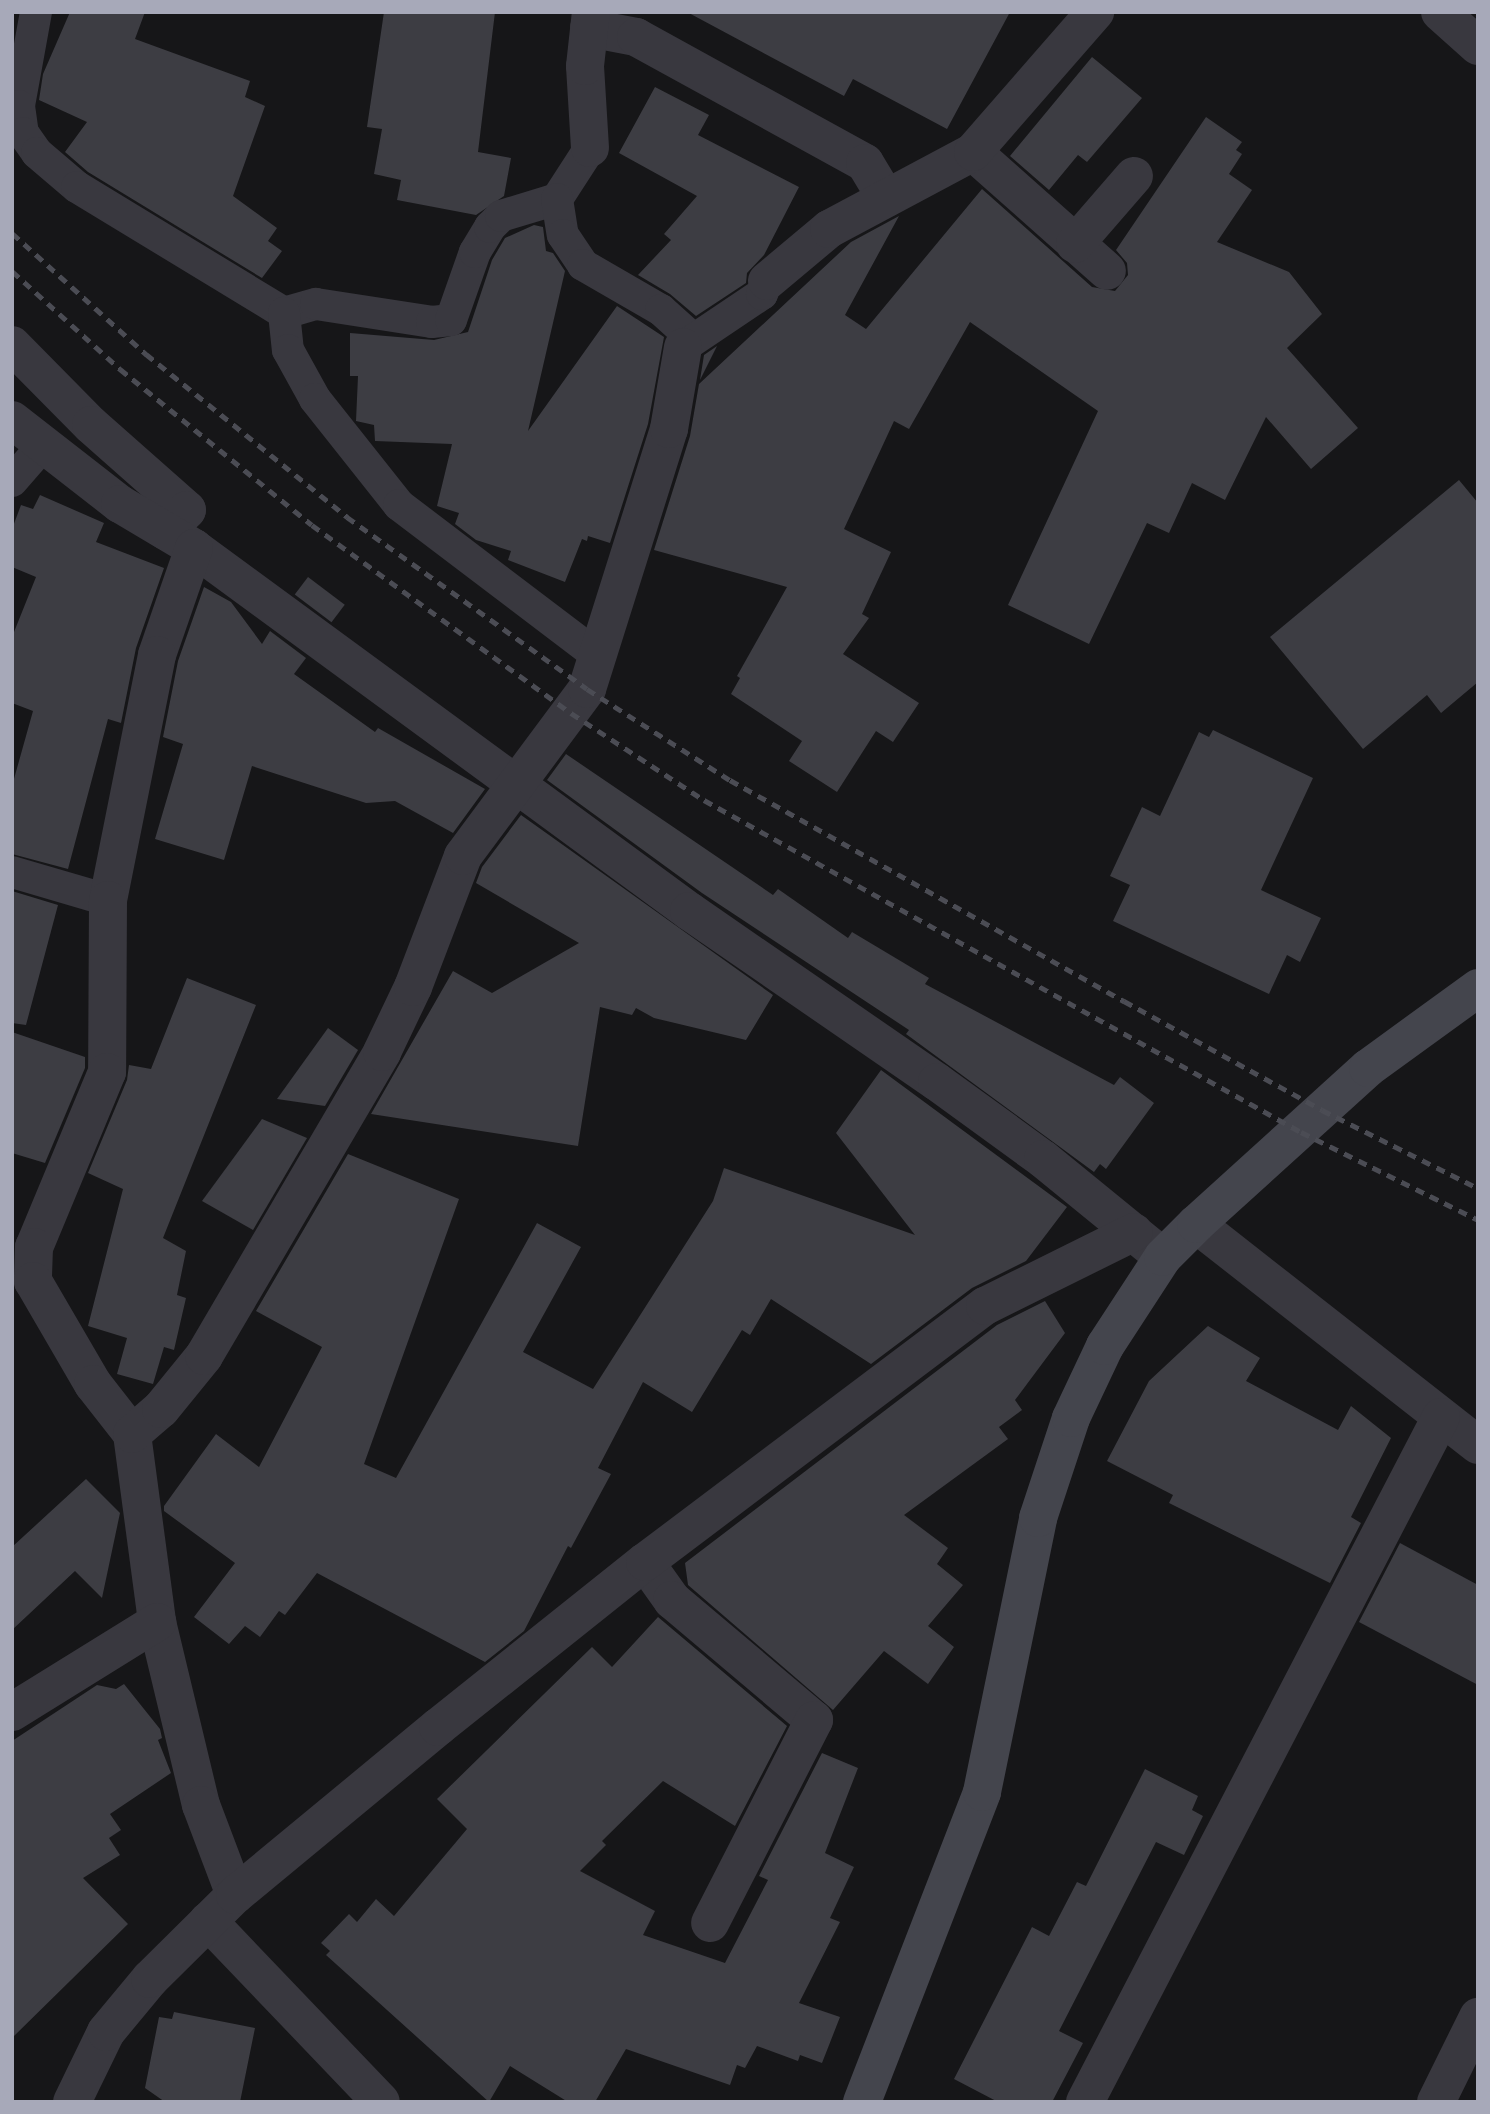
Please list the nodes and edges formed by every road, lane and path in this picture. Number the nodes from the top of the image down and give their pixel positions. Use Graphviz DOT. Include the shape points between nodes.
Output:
graph roads {
  1 [pos="36,12"];
  2 [pos="1095,12"];
  3 [pos="1440,12"];
  4 [pos="590,20"];
  5 [pos="1478,46"];
  6 [pos="590,148"];
  7 [pos="973,152"];
  8 [pos="1134,176"];
  9 [pos="886,198"];
  10 [pos="557,199"];
  11 [pos="1075,244"];
  12 [pos="1107,271"];
  13 [pos="767,281"];
  14 [pos="284,313"];
  15 [pos="687,342"];
  16 [pos="12,345"];
  17 [pos="12,420"];
  18 [pos="45,443"];
  19 [pos="12,481"];
  20 [pos="179,540"];
  21 [pos="598,657"];
  22 [pos="514,784"];
  23 [pos="12,872"];
  24 [pos="108,900"];
  25 [pos="1478,988"];
  26 [pos="1196,1224"];
  27 [pos="1134,1232"];
  28 [pos="1163,1257"];
  29 [pos="23,1278"];
  30 [pos="1441,1417"];
  31 [pos="132,1434"];
  32 [pos="1478,1445"];
  33 [pos="645,1562"];
  34 [pos="158,1622"];
  35 [pos="12,1712"];
  36 [pos="235,1895"];
  37 [pos="208,1921"];
  38 [pos="710,1923"];
  39 [pos="1478,2017"];
  40 [pos="72,2102"];
  41 [pos="381,2102"];
  42 [pos="862,2102"];
  43 [pos="1085,2102"];
  44 [pos="1436,2102"];
  1 -- 14 [label="lane" via="19,106 23,133 37,153 77,187"];
  2 -- 7 [label="street"];
  3 -- 5 [label="street"];
  4 -- 6 [label="street" via="585,65"];
  4 -- 9 [label="street" via="636,37 864,163"];
  6 -- 10 [label="lane"];
  7 -- 9 [label="street"];
  7 -- 11 [label="street"];
  8 -- 11 [label="street"];
  9 -- 13 [label="street" via="830,229"];
  10 -- 14 [label="lane" via="501,216 490,227 475,252 451,320 432,322 316,303"];
  10 -- 15 [label="lane" via="562,236 583,265 661,310"];
  11 -- 12 [label="street"];
  13 -- 15 [label="lane" via="762,294"];
  14 -- 21 [label="lane" via="288,349 315,399 399,505"];
  15 -- 21 [label="street" via="669,429"];
  16 -- 20 [label="street" via="91,425 187,510"];
  17 -- 18 [label="street"];
  18 -- 19 [label="lane"];
  18 -- 20 [label="street" via="120,504"];
  20 -- 22 [label="street"];
  20 -- 24 [label="street"];
  21 -- 22 [label="street" via="587,689"];
  22 -- 27 [label="street" via="722,935 937,1082"];
  22 -- 31 [label="street" via="463,856 413,987 382,1052 204,1356 161,1409"];
  23 -- 24 [label="lane"];
  24 -- 29 [label="street" via="107,1072"];
  25 -- 26 [label="street" via="1368,1069"];
  26 -- 28 [label="street"];
  26 -- 30 [label="street"];
  27 -- 28 [label="street"];
  27 -- 33 [label="street" via="985,1307"];
  28 -- 42 [label="street" via="1105,1346 1052,1469 1018,1602 982,1792"];
  29 -- 31 [label="street"];
  30 -- 32 [label="street"];
  30 -- 43 [label="street"];
  31 -- 34 [label="street"];
  33 -- 36 [label="street"];
  33 -- 38 [label="street" via="672,1600 814,1720"];
  34 -- 35 [label="street"];
  34 -- 36 [label="street" via="201,1805"];
  36 -- 37 [label="street"];
  37 -- 40 [label="street" via="106,2032"];
  37 -- 41 [label="street"];
  39 -- 44 [label="street"];
}
